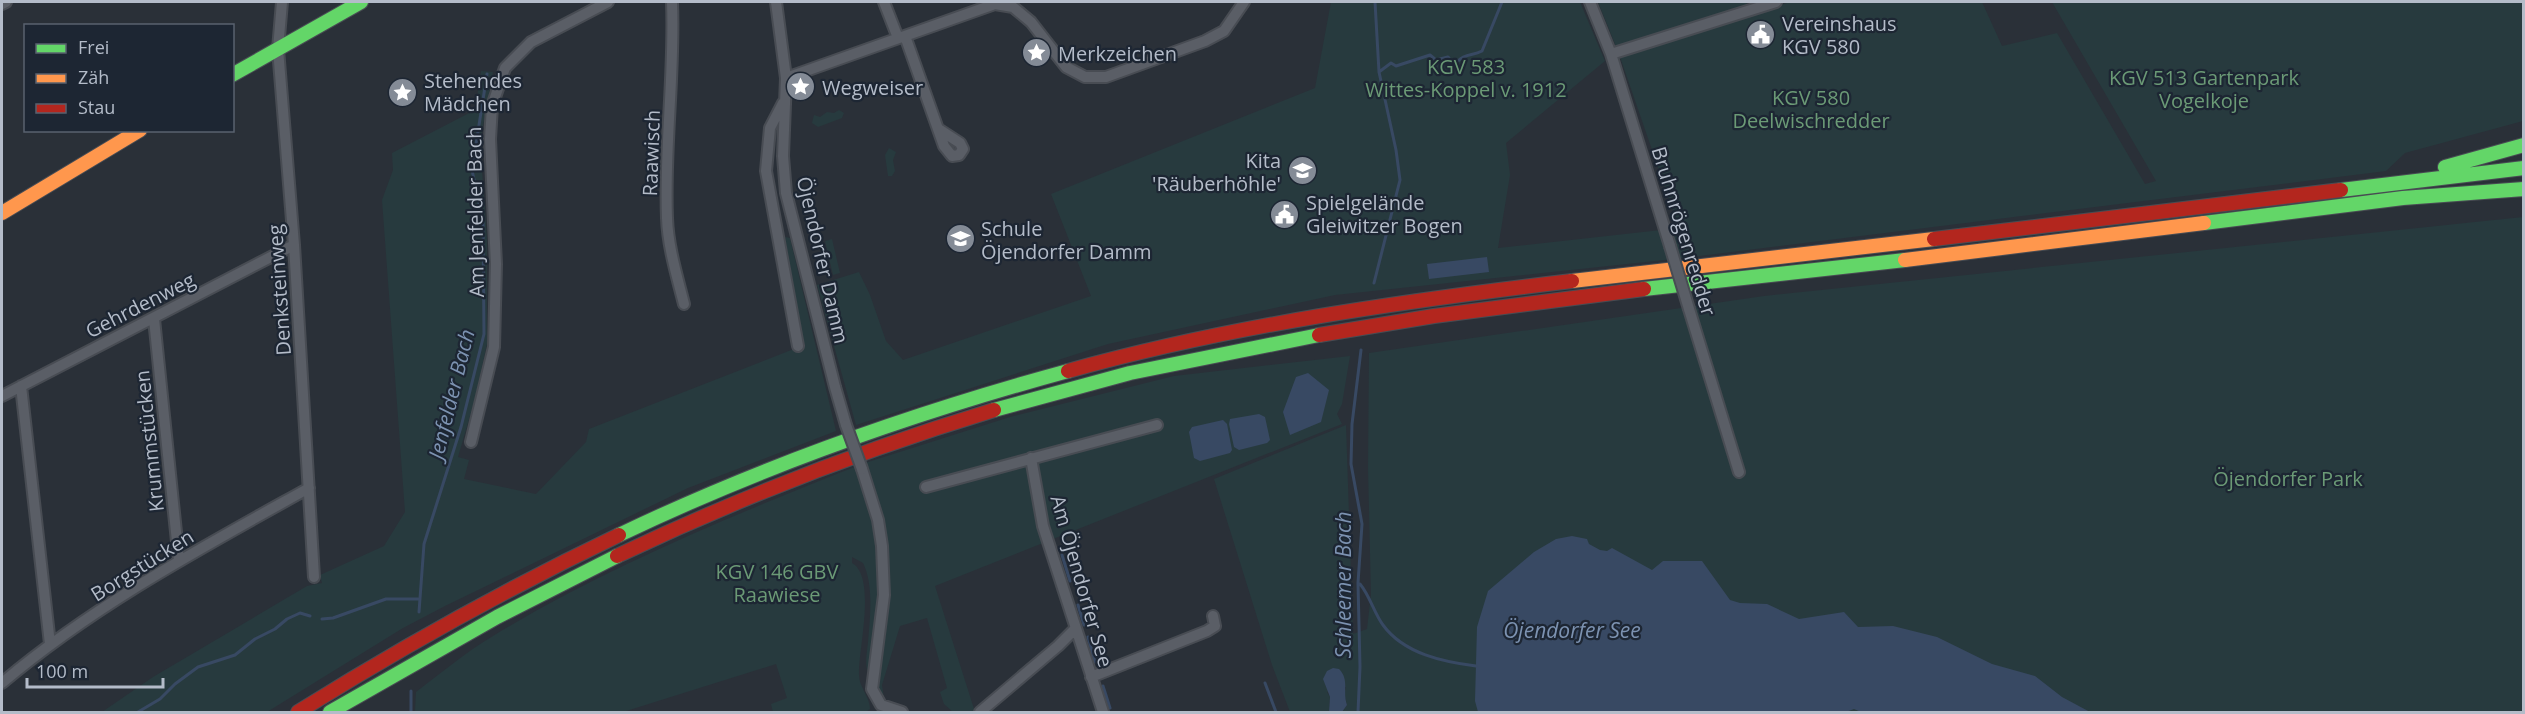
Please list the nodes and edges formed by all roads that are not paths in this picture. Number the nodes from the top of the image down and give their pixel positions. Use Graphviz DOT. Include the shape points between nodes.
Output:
graph roads {
  1 [pos="6,2"];
  2 [pos="282,2"];
  3 [pos="361,2"];
  4 [pos="608,2"];
  5 [pos="672,2"];
  6 [pos="776,2"];
  7 [pos="884,2"];
  8 [pos="1244,2"];
  9 [pos="1590,2"];
  10 [pos="1776,2"];
  11 [pos="2,4"];
  12 [pos="901,37"];
  13 [pos="278,49"];
  14 [pos="1611,54"];
  15 [pos="234,74"];
  16 [pos="786,78"];
  17 [pos="784,100"];
  18 [pos="940,130"];
  19 [pos="137,132"];
  20 [pos="2523,145"];
  21 [pos="2523,168"];
  22 [pos="2523,189"];
  23 [pos="2343,190"];
  24 [pos="2,213"];
  25 [pos="294,245"];
  26 [pos="684,304"];
  27 [pos="154,319"];
  28 [pos="798,346"];
  29 [pos="21,386"];
  30 [pos="2,396"];
  31 [pos="1157,425"];
  32 [pos="471,442"];
  33 [pos="1031,458"];
  34 [pos="1738,472"];
  35 [pos="926,487"];
  36 [pos="309,488"];
  37 [pos="179,561"];
  38 [pos="314,577"];
  39 [pos="1213,616"];
  40 [pos="1076,628"];
  41 [pos="50,644"];
  42 [pos="1091,677"];
  43 [pos="2,684"];
  44 [pos="883,710"];
  45 [pos="298,712"];
  46 [pos="330,712"];
  47 [pos="902,712"];
  48 [pos="980,712"];
  49 [pos="1103,712"];
  1 -- 11 [label="street"];
  2 -- 13 [label="street, Denksteinweg"];
  3 -- 13 [label="main road"];
  4 -- 32 [label="street, Am Jenfelder Bach" via="531,42 505,68 492,106 494,347"];
  5 -- 26 [label="street, Raawisch" via="674,50 667,220"];
  6 -- 16 [label="street, Öjendorfer Damm"];
  7 -- 12 [label="street"];
  8 -- 12 [label="street" via="1224,31 1206,41 1106,77 1085,77 1066,67 1031,22 1013,7 995,4"];
  9 -- 14 [label="street, Bruhnrögenredder"];
  10 -- 14 [label="street"];
  12 -- 16 [label="street"];
  12 -- 18 [label="street"];
  13 -- 15 [label="main road"];
  13 -- 25 [label="street, Denksteinweg"];
  14 -- 34 [label="street, Bruhnrögenredder, bridge"];
  16 -- 17 [label="street, Öjendorfer Damm"];
  17 -- 28 [label="street, Öjendorfer Damm" via="770,128 766,171"];
  17 -- 44 [label="street, Öjendorfer Damm, bridge" via="786,193 835,387 878,520 884,595 872,689"];
  19 -- 24 [label="main road"];
  20 -- 23 [label="main road"];
  21 -- 23 [label="main road"];
  22 -- 46 [label="main road" via="2403,198 1466,312 1292,338 1174,362 1025,400 915,435 736,502 558,584"];
  23 -- 45 [label="main road" via="1379,307 1278,323 1106,361 909,418 640,525 420,638"];
  25 -- 27 [label="street, Gehrdenweg"];
  25 -- 36 [label="street, Denksteinweg"];
  27 -- 29 [label="street, Gehrdenweg"];
  27 -- 37 [label="street, Krummstücken"];
  29 -- 30 [label="street, Gehrdenweg"];
  29 -- 41 [label="street"];
  31 -- 33 [label="street"];
  33 -- 35 [label="street"];
  33 -- 40 [label="street, Am Öjendorfer See" via="1043,526"];
  36 -- 37 [label="street, Borgstücken"];
  36 -- 38 [label="street, Denksteinweg"];
  37 -- 41 [label="street, Borgstücken"];
  39 -- 42 [label="street" via="1215,626 1206,631"];
  40 -- 42 [label="street, Am Öjendorfer See"];
  40 -- 48 [label="street"];
  41 -- 43 [label="street, Borgstücken"];
  42 -- 49 [label="street, Am Öjendorfer See"];
  44 -- 47 [label="street"];
}
